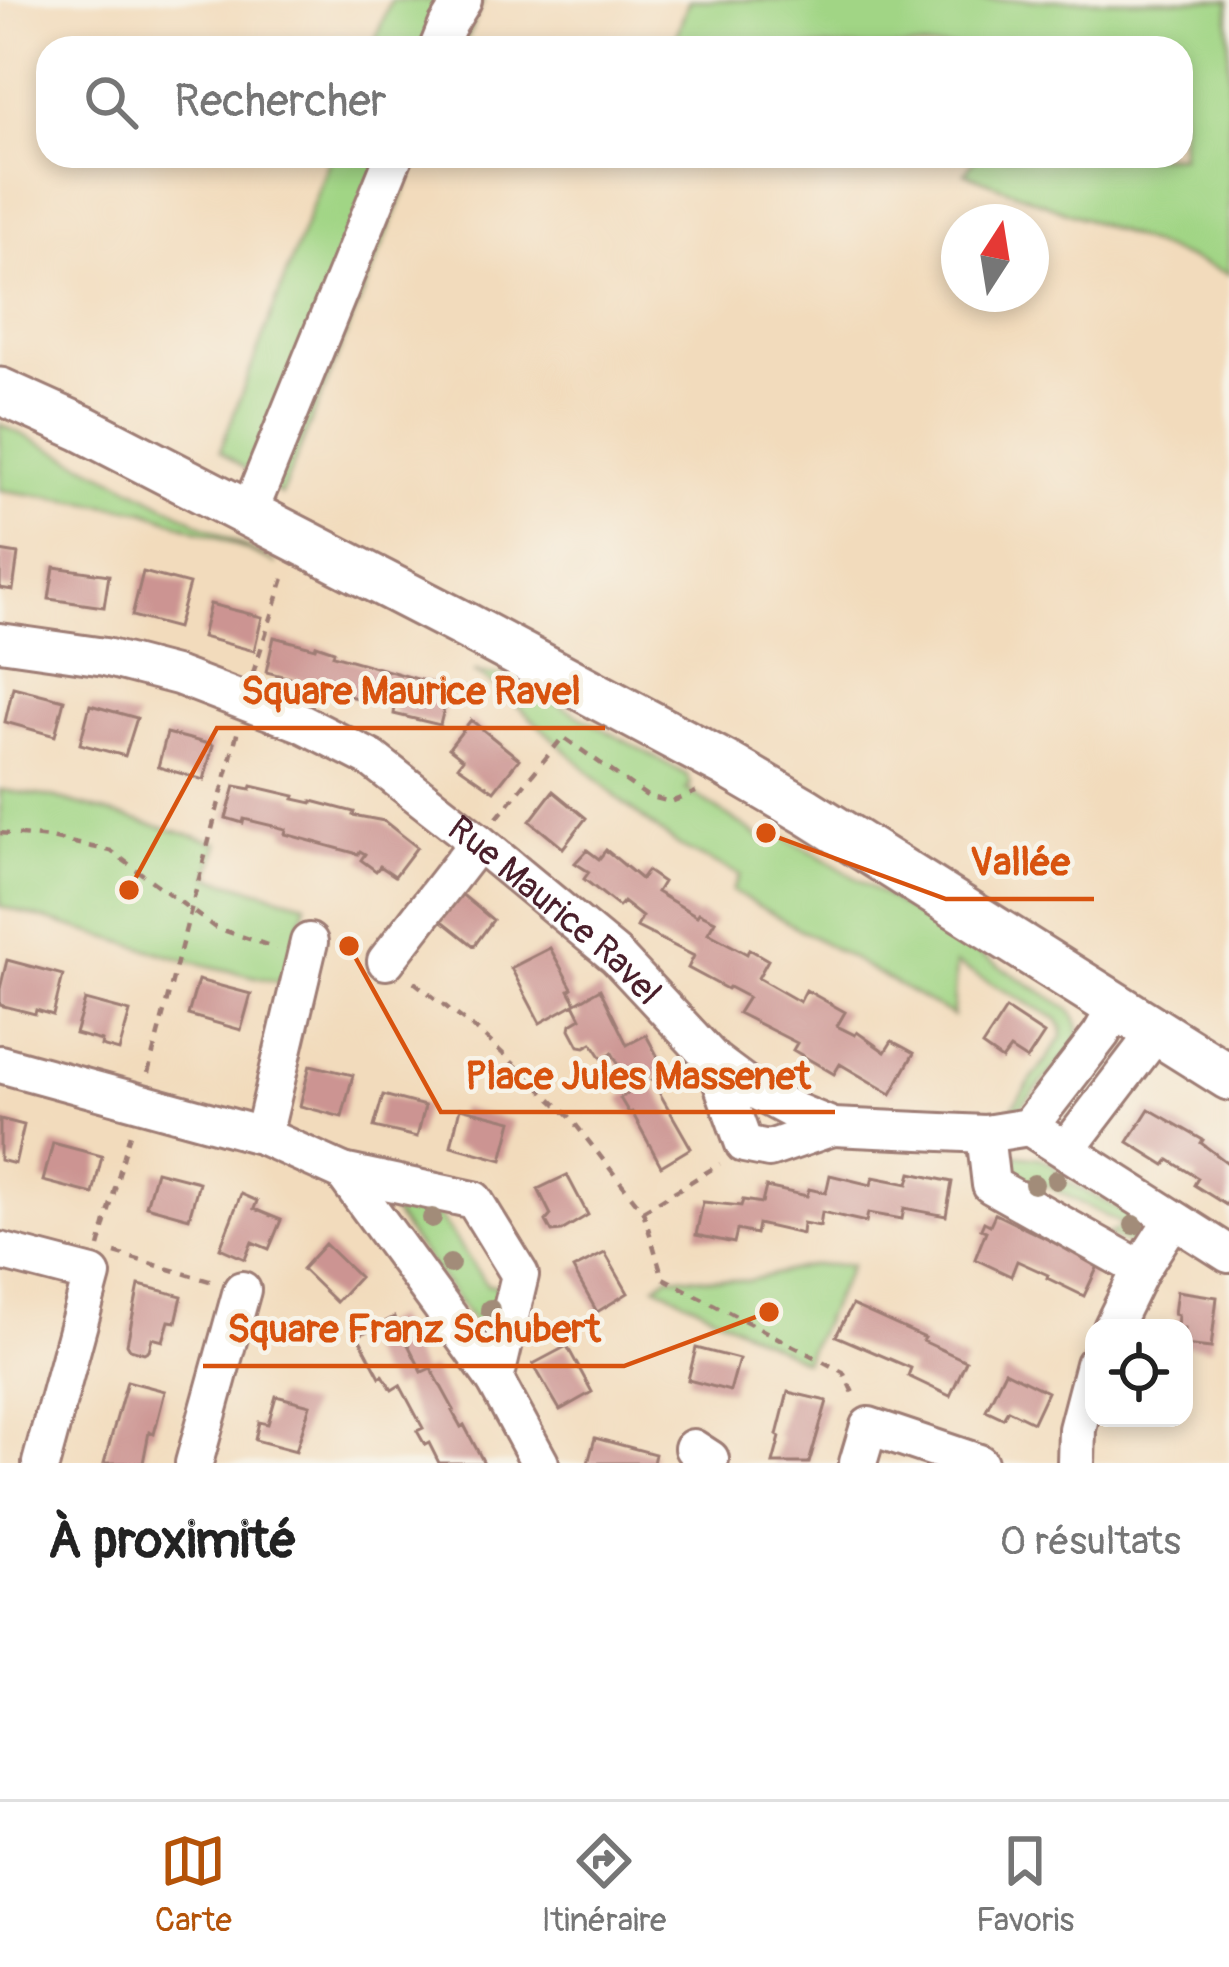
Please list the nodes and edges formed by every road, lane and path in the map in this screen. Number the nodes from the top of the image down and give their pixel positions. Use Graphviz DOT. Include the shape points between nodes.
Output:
graph roads {
  1 [pos="463,0"];
  2 [pos="443,36"];
  3 [pos="389,168"];
  4 [pos="0,391"];
  5 [pos="248,515"];
  6 [pos="286,574"];
  7 [pos="0,643"];
  8 [pos="244,701"];
  9 [pos="705,788"];
  10 [pos="0,833"];
  11 [pos="478,842"];
  12 [pos="193,910"];
  13 [pos="308,949"];
  14 [pos="386,962"];
  15 [pos="1118,1006"];
  16 [pos="1157,1031"];
  17 [pos="714,1061"];
  18 [pos="0,1064"];
  19 [pos="1229,1077"];
  20 [pos="138,1103"];
  21 [pos="833,1127"];
  22 [pos="1029,1127"];
  23 [pos="985,1135"];
  24 [pos="263,1136"];
  25 [pos="744,1144"];
  26 [pos="1067,1149"];
  27 [pos="343,1172"];
  28 [pos="643,1211"];
  29 [pos="1173,1219"];
  30 [pos="0,1250"];
  31 [pos="1229,1254"];
  32 [pos="95,1262"];
  33 [pos="1142,1269"];
  34 [pos="242,1290"];
  35 [pos="1117,1319"];
  36 [pos="495,1380"];
  37 [pos="1085,1399"];
  38 [pos="868,1426"];
  39 [pos="41,1463"];
  40 [pos="194,1463"];
  41 [pos="540,1463"];
  42 [pos="858,1463"];
  43 [pos="979,1463"];
  44 [pos="1076,1463"];
  1 -- 2 [label="street"];
  3 -- 5 [label="street"];
  4 -- 5 [label="main road"];
  5 -- 15 [label="main road" via="727,765"];
  6 -- 8 [label="path"];
  7 -- 8 [label="street, Rue Maurice Ravel" via="105,657"];
  8 -- 11 [label="street, Rue Maurice Ravel" via="372,759"];
  8 -- 12 [label="path"];
  9 -- 11 [label="path" via="671,802 647,796 562,737"];
  10 -- 12 [label="path" via="112,851"];
  11 -- 14 [label="street"];
  11 -- 17 [label="street, Rue Maurice Ravel" via="616,956"];
  12 -- 13 [label="path" via="214,927"];
  12 -- 20 [label="path"];
  13 -- 24 [label="street"];
  14 -- 28 [label="path" via="483,1035 569,1116"];
  15 -- 16 [label="main road"];
  15 -- 22 [label="street"];
  16 -- 19 [label="main road"];
  16 -- 26 [label="street"];
  17 -- 21 [label="street, Rue Maurice Ravel"];
  17 -- 25 [label="street"];
  18 -- 20 [label="street"];
  20 -- 24 [label="street"];
  20 -- 32 [label="path"];
  21 -- 23 [label="street, Rue Maurice Ravel"];
  21 -- 25 [label="street" via="769,1149"];
  22 -- 23 [label="street, Rue Maurice Ravel"];
  22 -- 26 [label="street"];
  23 -- 33 [label="street" via="991,1185"];
  24 -- 27 [label="street"];
  25 -- 28 [label="path"];
  26 -- 29 [label="street"];
  27 -- 36 [label="street"];
  27 -- 36 [label="street" via="474,1200 520,1275"];
  28 -- 38 [label="path" via="663,1279 844,1372"];
  29 -- 31 [label="street"];
  29 -- 33 [label="street"];
  30 -- 32 [label="street"];
  32 -- 34 [label="path"];
  32 -- 39 [label="street"];
  33 -- 35 [label="street"];
  34 -- 40 [label="street"];
  36 -- 41 [label="street"];
  37 -- 44 [label="street"];
  38 -- 42 [label="street"];
  38 -- 43 [label="street"];
}
